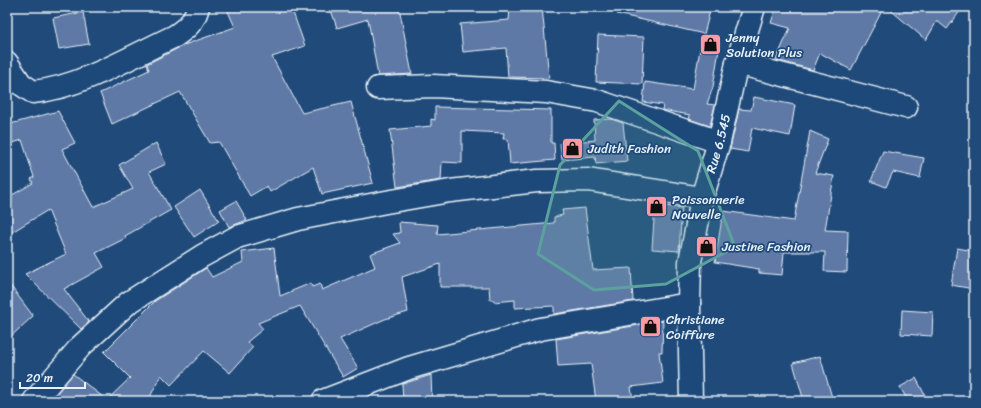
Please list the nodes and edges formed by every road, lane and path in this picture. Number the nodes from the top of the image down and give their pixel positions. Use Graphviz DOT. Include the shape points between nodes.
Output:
graph roads {
  1 [pos="198,7"];
  2 [pos="754,7"];
  3 [pos="7,63"];
  4 [pos="737,63"];
  5 [pos="378,88"];
  6 [pos="906,106"];
  7 [pos="719,142"];
  8 [pos="702,198"];
  9 [pos="689,304"];
  10 [pos="34,401"];
  11 [pos="323,401"];
  12 [pos="691,401"];
  1 -- 3 [label="street" via="195,18 188,27 175,36 81,80 50,91 32,92 21,84"];
  2 -- 4 [label="street, Rue 6.545"];
  4 -- 6 [label="street"];
  4 -- 7 [label="street, Rue 6.545"];
  5 -- 7 [label="street" via="433,86 546,92 597,101"];
  7 -- 8 [label="street, Rue 6.545"];
  8 -- 9 [label="street, Rue 6.545" via="690,262"];
  8 -- 10 [label="street" via="588,180 536,181 450,190 298,219 237,236 128,303 81,346"];
  9 -- 11 [label="street" via="540,329 409,368"];
  9 -- 12 [label="street, Rue 6.545"];
}
